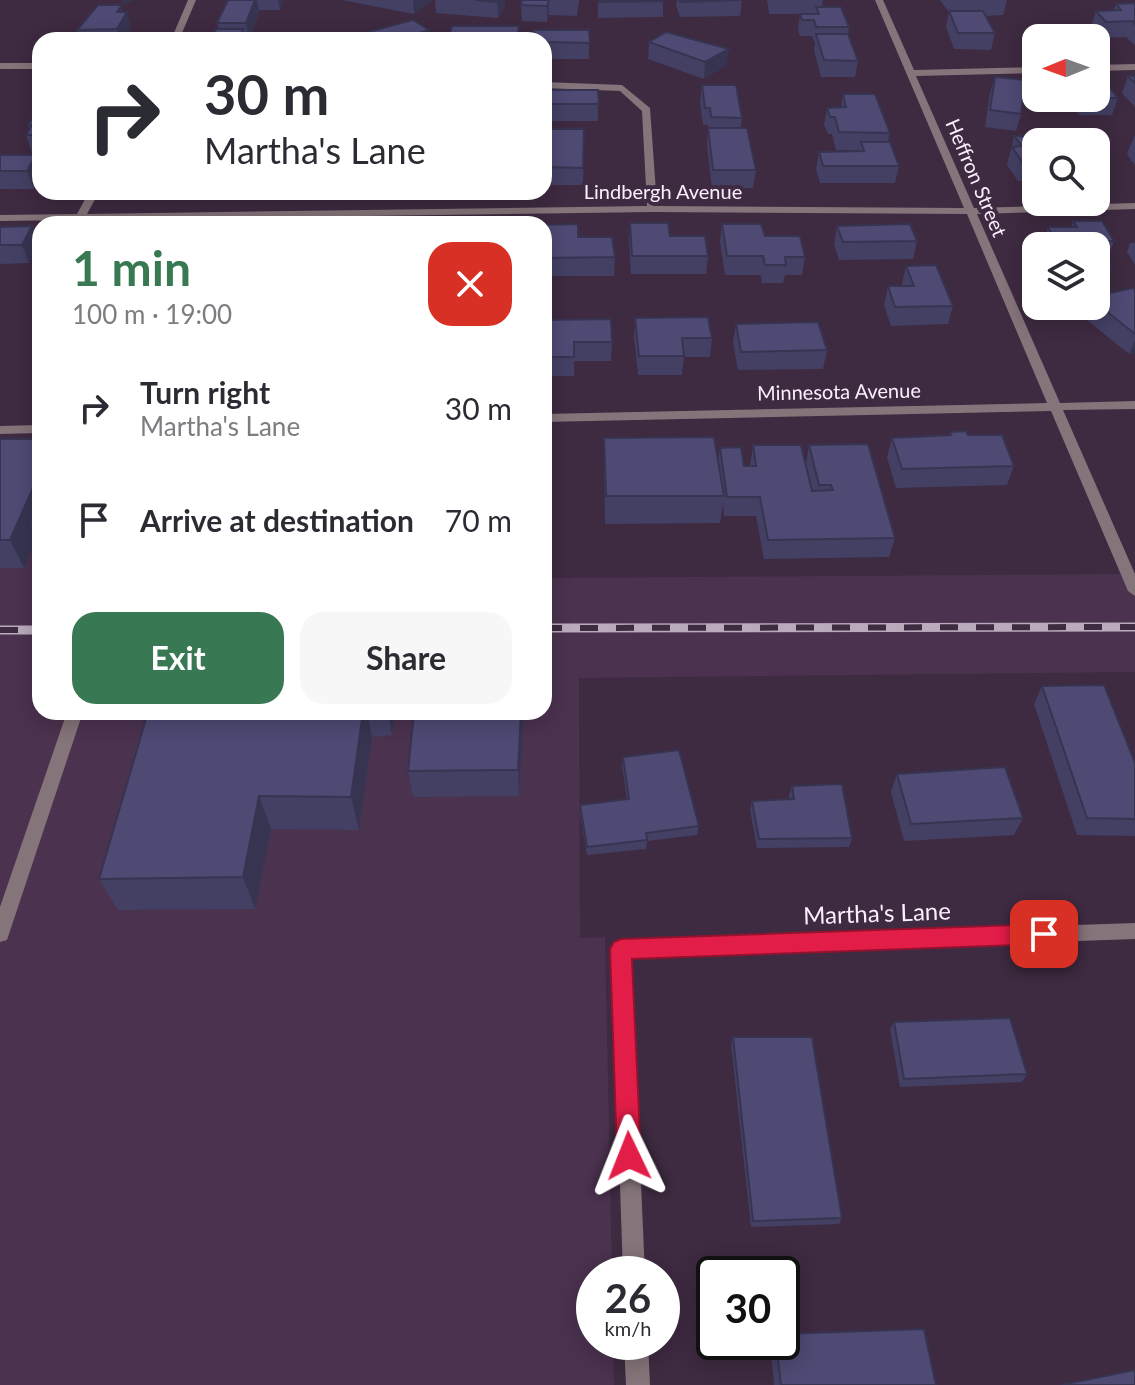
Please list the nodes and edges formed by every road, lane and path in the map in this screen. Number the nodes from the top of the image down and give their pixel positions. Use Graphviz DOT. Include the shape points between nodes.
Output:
graph roads {
  1 [pos="192,0"];
  2 [pos="879,0"];
  3 [pos="178,32"];
  4 [pos="0,66"];
  5 [pos="32,66"];
  6 [pos="1135,67"];
  7 [pos="1110,68"];
  8 [pos="1022,70"];
  9 [pos="911,73"];
  10 [pos="552,85"];
  11 [pos="1135,206"];
  12 [pos="652,209"];
  13 [pos="970,211"];
  14 [pos="152,216"];
  15 [pos="0,218"];
  16 [pos="32,218"];
  17 [pos="1135,405"];
  18 [pos="1056,408"];
  19 [pos="552,418"];
  20 [pos="32,429"];
  21 [pos="0,430"];
  22 [pos="1135,591"];
  23 [pos="72,720"];
  24 [pos="1135,931"];
  25 [pos="0,934"];
  26 [pos="633,1256"];
  27 [pos="637,1360"];
  28 [pos="638,1385"];
  1 -- 3 [label="street"];
  2 -- 9 [label="street, Heffron Street"];
  4 -- 5 [label="street"];
  6 -- 7 [label="street"];
  8 -- 9 [label="street"];
  9 -- 13 [label="street, Heffron Street"];
  10 -- 12 [label="street" via="622,88 647,110"];
  11 -- 13 [label="street, Lindbergh Avenue"];
  12 -- 13 [label="street, Lindbergh Avenue"];
  12 -- 14 [label="street, Lindbergh Avenue"];
  13 -- 18 [label="street, Heffron Street"];
  15 -- 16 [label="street, Lindbergh Avenue"];
  17 -- 18 [label="street, Minnesota Avenue"];
  18 -- 19 [label="street, Minnesota Avenue"];
  18 -- 22 [label="street, Heffron Street"];
  20 -- 21 [label="street"];
  23 -- 25 [label="street"];
  24 -- 26 [label="street, Martha's Lane" via="621,949"];
  27 -- 28 [label="street"];
}
